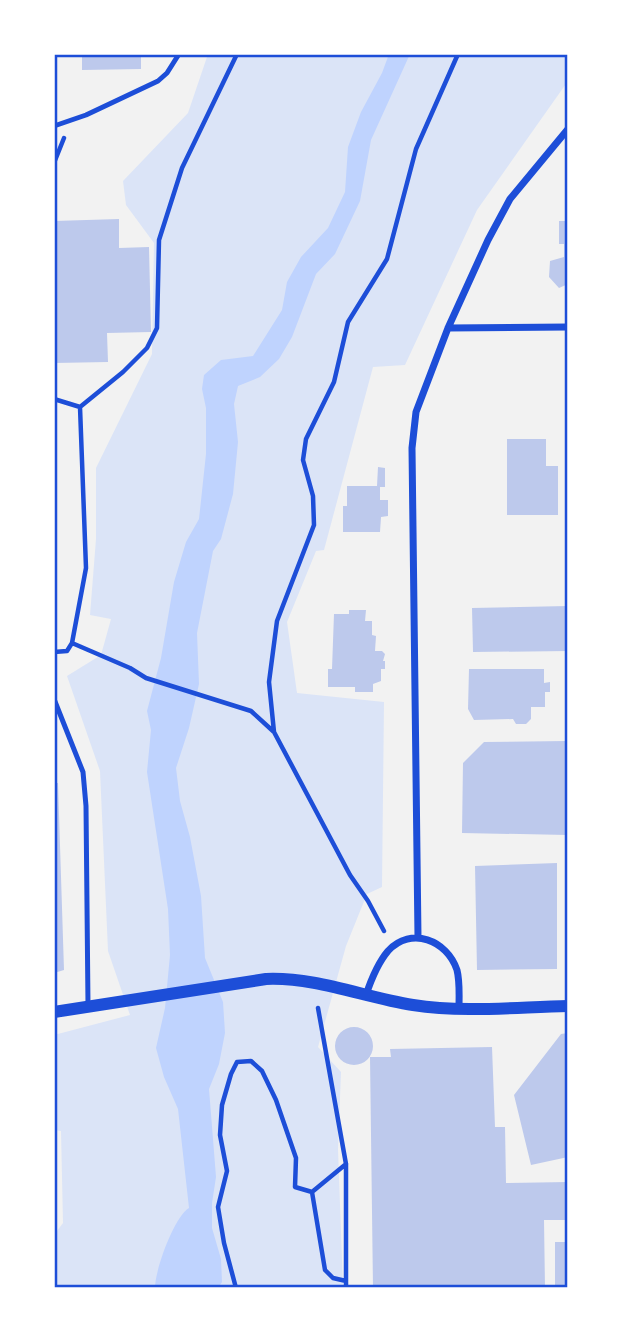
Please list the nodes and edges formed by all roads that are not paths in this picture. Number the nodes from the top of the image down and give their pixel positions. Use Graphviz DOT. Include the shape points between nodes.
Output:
graph roads {
  1 [pos="178,54"];
  2 [pos="54,126"];
  3 [pos="568,129"];
  4 [pos="568,327"];
  5 [pos="448,328"];
  6 [pos="54,699"];
  7 [pos="418,937"];
  8 [pos="366,995"];
  9 [pos="88,1006"];
  10 [pos="568,1006"];
  11 [pos="459,1008"];
  12 [pos="54,1012"];
  1 -- 2 [label="lane" via="158,81"];
  3 -- 5 [label="street" via="510,199"];
  4 -- 5 [label="street"];
  5 -- 7 [label="street" via="416,412 412,448"];
  6 -- 9 [label="lane" via="83,772"];
  7 -- 8 [label="street" via="388,951"];
  7 -- 11 [label="street" via="430,940 450,957 458,976"];
  8 -- 9 [label="street" via="292,978 266,979"];
  8 -- 11 [label="street"];
  9 -- 12 [label="street"];
  10 -- 11 [label="street"];
}
